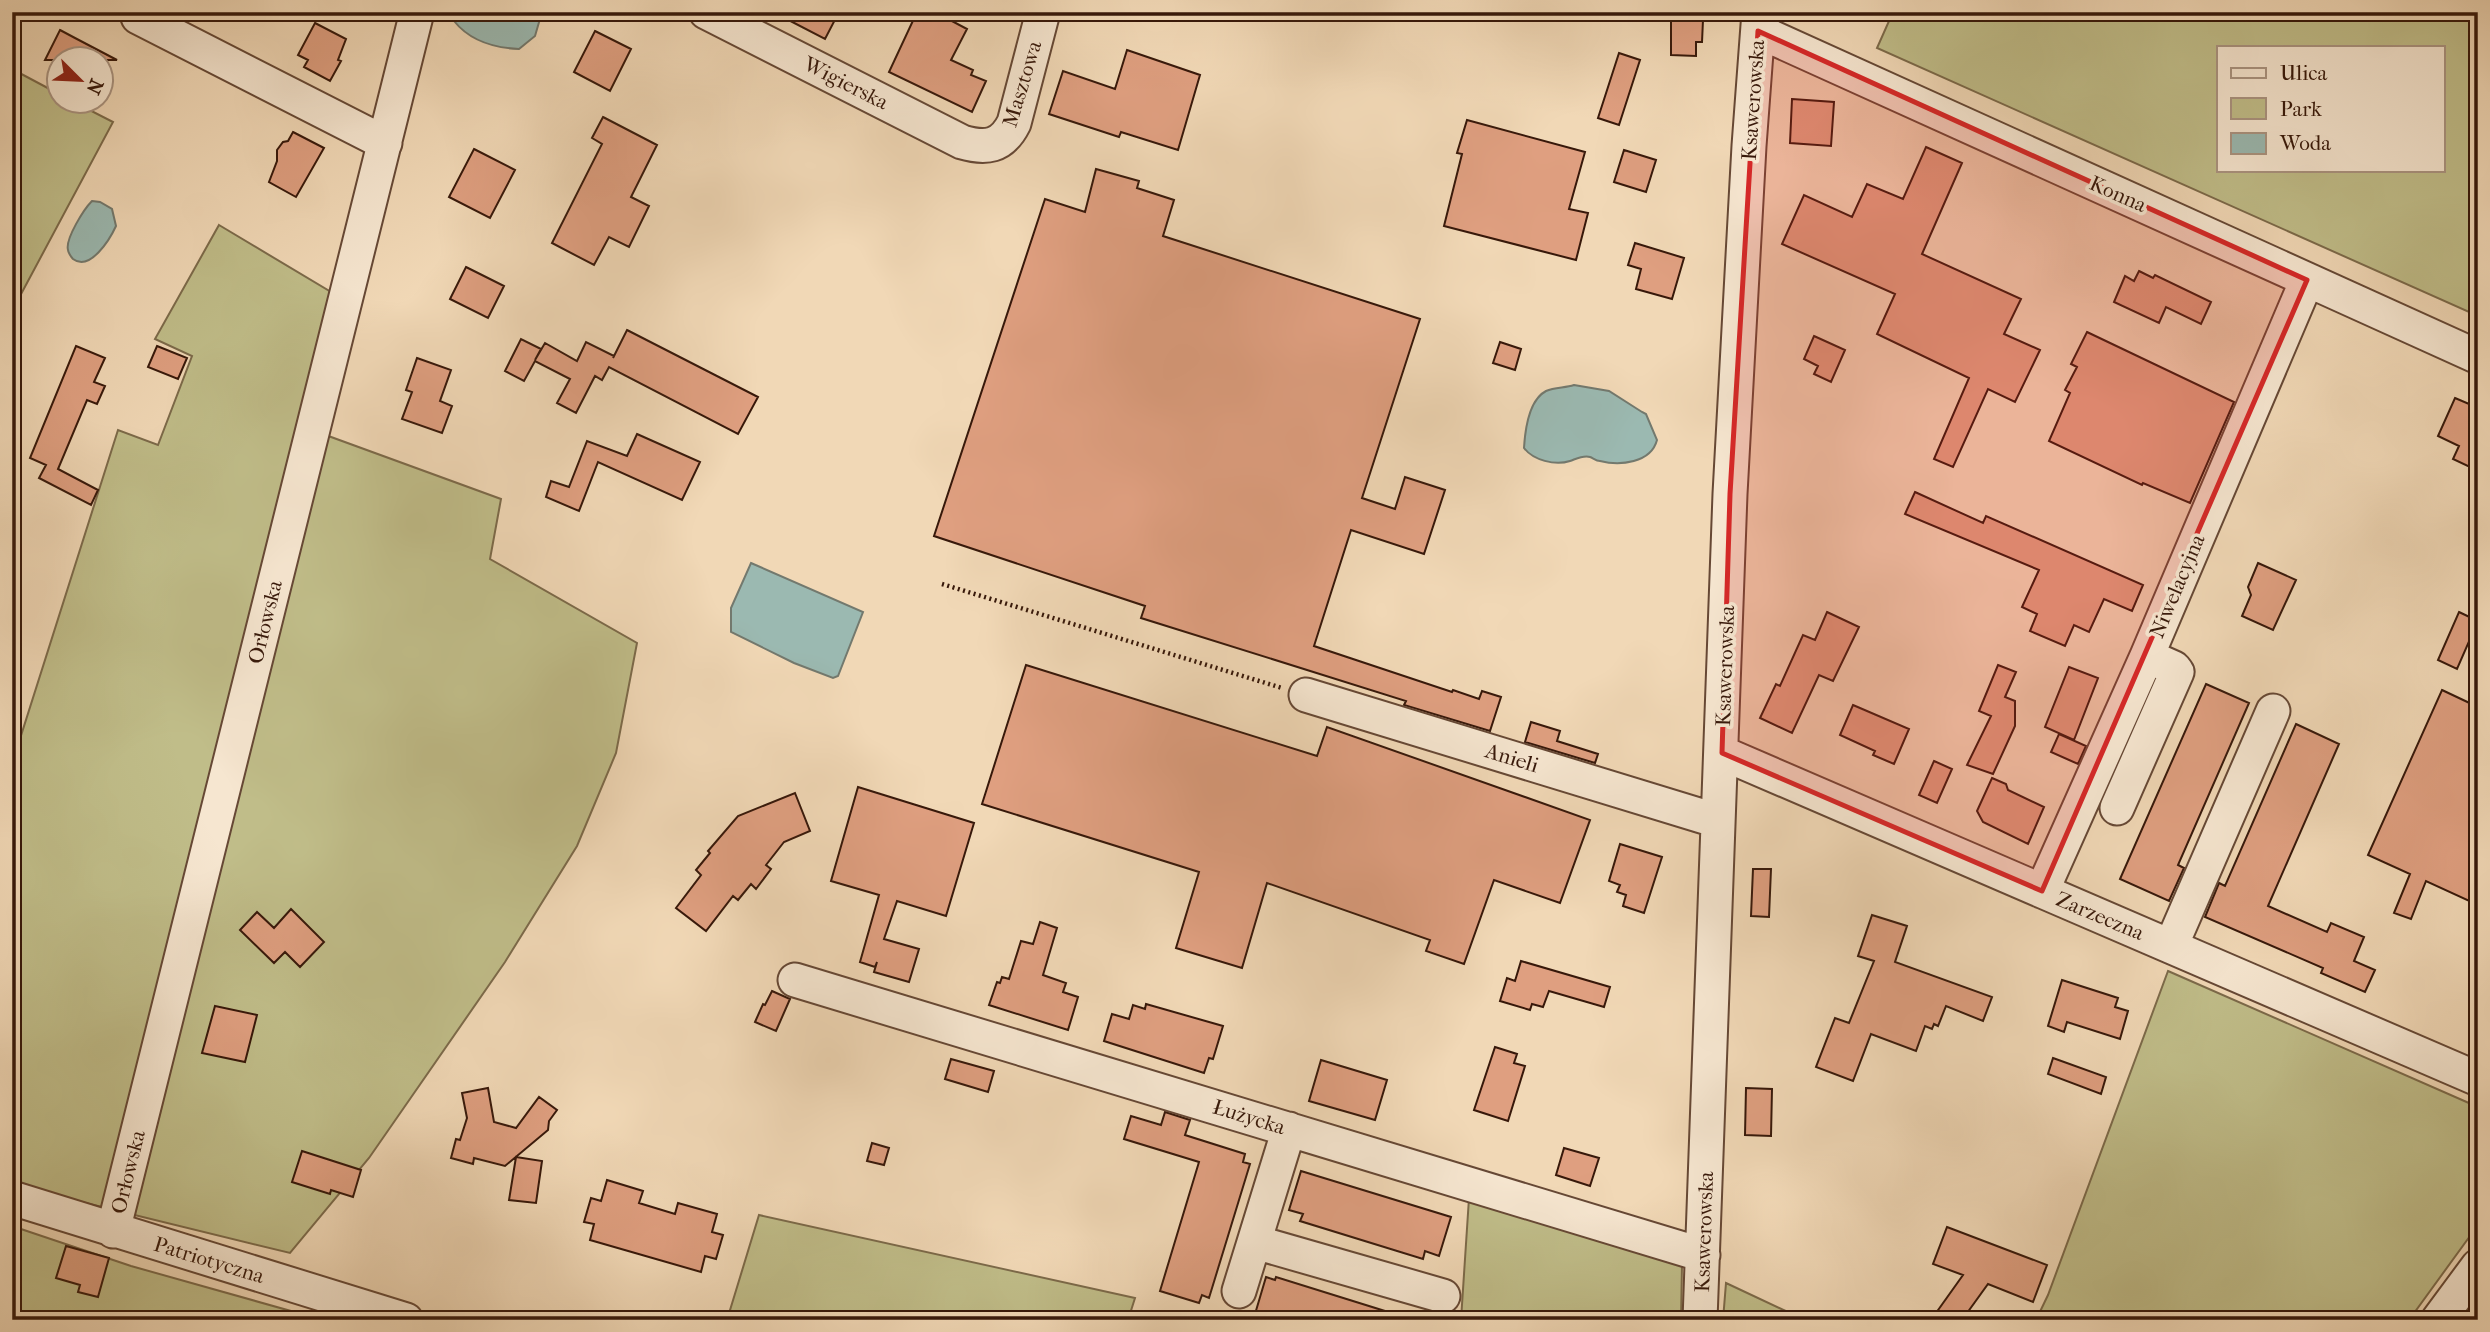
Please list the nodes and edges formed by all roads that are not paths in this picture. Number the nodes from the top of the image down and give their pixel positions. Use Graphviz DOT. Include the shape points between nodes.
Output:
graph roads {
  1 [pos="417,12"];
  2 [pos="706,12"];
  3 [pos="1044,12"];
  4 [pos="138,17"];
  5 [pos="1759,22"];
  6 [pos="385,142"];
  7 [pos="988,147"];
  8 [pos="2307,280"];
  9 [pos="2478,357"];
  10 [pos="2147,656"];
  11 [pos="1306,695"];
  12 [pos="2273,711"];
  13 [pos="1722,753"];
  14 [pos="2117,808"];
  15 [pos="1718,821"];
  16 [pos="2042,891"];
  17 [pos="2171,946"];
  18 [pos="794,979"];
  19 [pos="2478,1079"];
  20 [pos="1289,1129"];
  21 [pos="12,1198"];
  22 [pos="113,1231"];
  23 [pos="1255,1242"];
  24 [pos="1703,1255"];
  25 [pos="2478,1266"];
  26 [pos="1239,1291"];
  27 [pos="1443,1296"];
  28 [pos="405,1320"];
  29 [pos="1700,1320"];
  30 [pos="2438,1320"];
  1 -- 6 [label="street, Orłowska"];
  2 -- 7 [label="street, Wigierska" via="962,142"];
  3 -- 7 [label="street, Masztowa" via="1014,123 1009,134"];
  4 -- 6 [label="street"];
  5 -- 8 [label="street, Konna"];
  5 -- 13 [label="street, Ksawerowska" via="1730,494"];
  6 -- 22 [label="street, Orłowska"];
  8 -- 9 [label="street, Konna"];
  8 -- 10 [label="street, Niwelacyjna"];
  10 -- 14 [label="street" via="2177,672"];
  10 -- 16 [label="street, Niwelacyjna"];
  11 -- 15 [label="street, Anieli"];
  12 -- 17 [label="street"];
  13 -- 15 [label="street, Ksawerowska"];
  13 -- 16 [label="street, Zarzeczna"];
  15 -- 24 [label="street, Ksawerowska"];
  16 -- 17 [label="street, Zarzeczna"];
  17 -- 19 [label="street, Zarzeczna"];
  18 -- 20 [label="street, Łużycka"];
  20 -- 23 [label="street"];
  20 -- 24 [label="street, Łużycka"];
  21 -- 22 [label="street, Patriotyczna"];
  22 -- 28 [label="street, Patriotyczna"];
  23 -- 26 [label="street"];
  23 -- 27 [label="street"];
  24 -- 29 [label="street, Ksawerowska"];
  25 -- 30 [label="street"];
}
